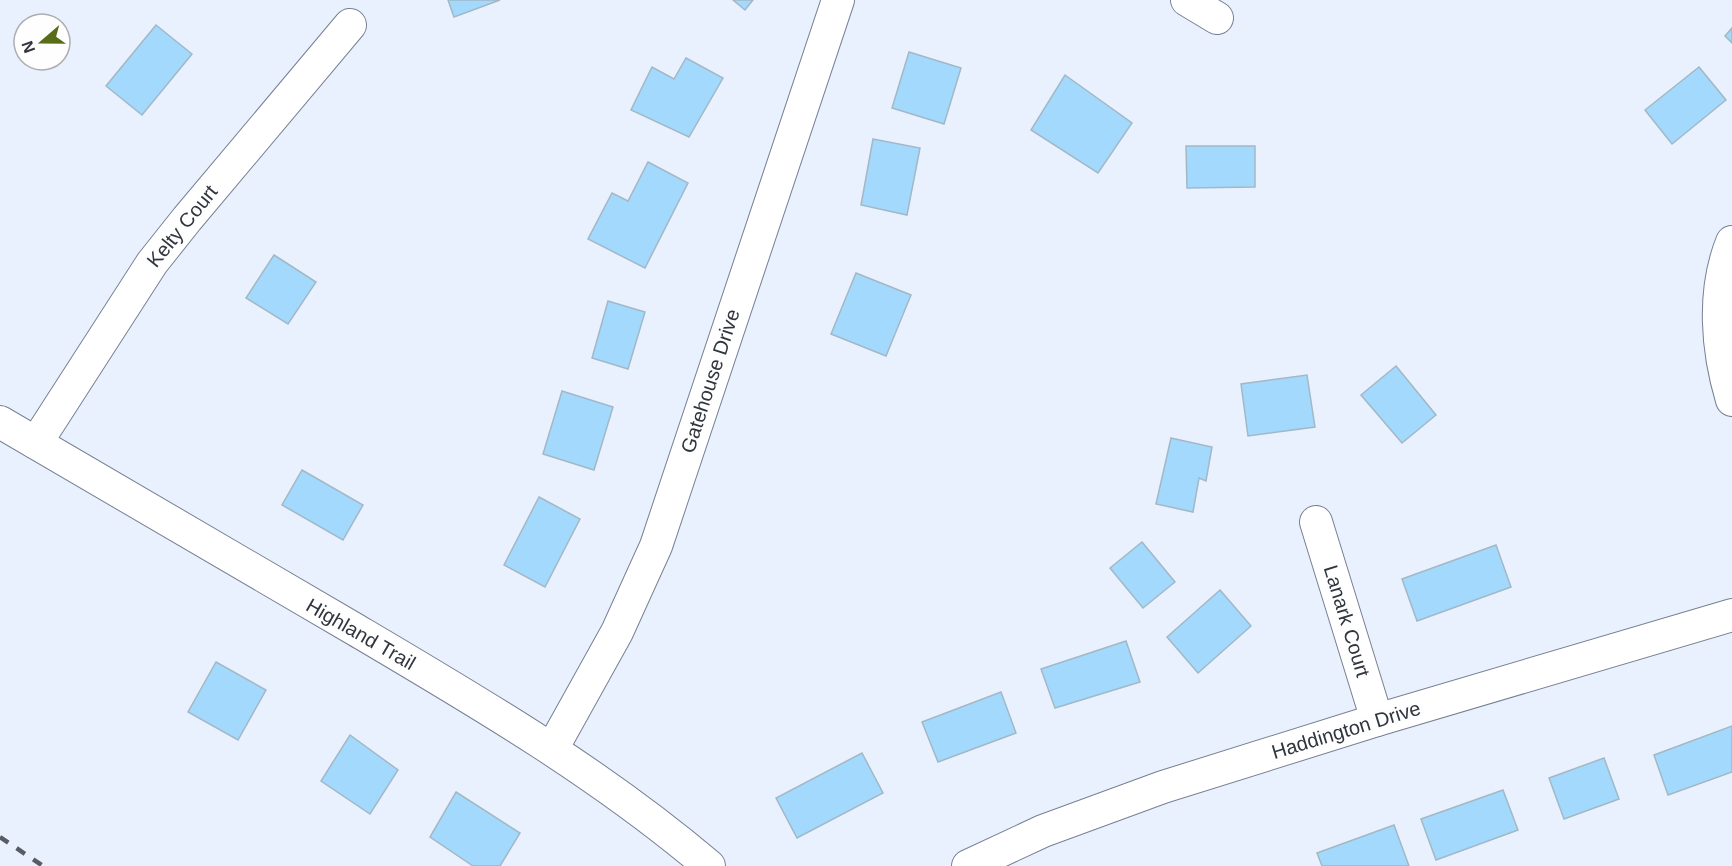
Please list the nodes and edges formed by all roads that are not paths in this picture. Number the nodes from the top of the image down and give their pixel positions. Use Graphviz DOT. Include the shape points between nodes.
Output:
graph roads {
  1 [pos="837,0"];
  2 [pos="1187,0"];
  3 [pos="1217,18"];
  4 [pos="350,25"];
  5 [pos="1732,242"];
  6 [pos="1732,400"];
  7 [pos="0,422"];
  8 [pos="36,443"];
  9 [pos="1316,522"];
  10 [pos="1732,615"];
  11 [pos="1377,720"];
  12 [pos="552,749"];
  13 [pos="709,866"];
  14 [pos="968,866"];
  1 -- 12 [label="street, Gatehouse Drive" via="656,546 617,632"];
  2 -- 3 [label="street"];
  4 -- 8 [label="street, Kelty Court" via="152,263"];
  5 -- 6 [label="street" via="1719,294 1719,337"];
  7 -- 8 [label="street, Highland Trail"];
  8 -- 12 [label="street, Highland Trail"];
  9 -- 11 [label="street, Lanark Court"];
  10 -- 11 [label="street, Haddington Drive"];
  11 -- 14 [label="street, Haddington Drive" via="1163,787 1043,831"];
  12 -- 13 [label="street, Highland Trail"];
}
